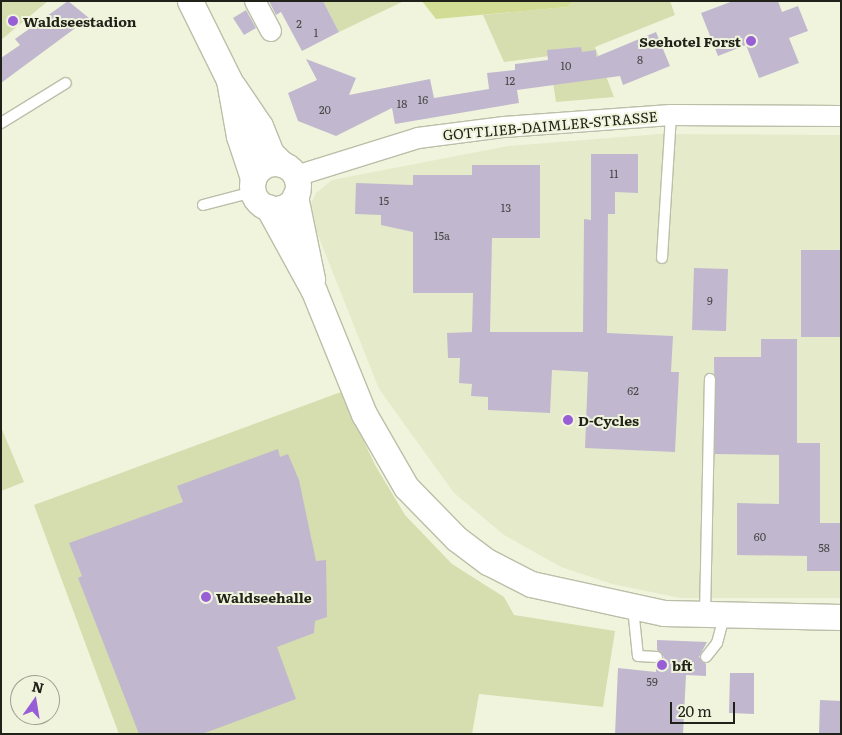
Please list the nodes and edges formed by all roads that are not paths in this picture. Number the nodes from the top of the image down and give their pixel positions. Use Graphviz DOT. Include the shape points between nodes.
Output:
graph roads {
  1 [pos="255,1"];
  2 [pos="193,2"];
  3 [pos="271,31"];
  4 [pos="229,80"];
  5 [pos="66,82"];
  6 [pos="671,115"];
  7 [pos="841,116"];
  8 [pos="1,123"];
  9 [pos="291,178"];
  10 [pos="258,192"];
  11 [pos="203,204"];
  12 [pos="662,258"];
  13 [pos="314,291"];
  14 [pos="710,379"];
  15 [pos="633,607"];
  16 [pos="715,616"];
  17 [pos="841,617"];
  18 [pos="718,643"];
  19 [pos="707,644"];
  20 [pos="657,657"];
  21 [pos="706,657"];
  1 -- 3 [label="street"];
  2 -- 4 [label="street"];
  4 -- 9 [label="street" via="260,126 272,153"];
  4 -- 10 [label="street" via="239,136"];
  5 -- 8 [label="lane"];
  6 -- 7 [label="street, GOTTLIEB-DAIMLER-STRASSE"];
  6 -- 9 [label="street, GOTTLIEB-DAIMLER-STRASSE" via="418,138"];
  6 -- 12 [label="lane"];
  9 -- 10 [label="street" via="264,165"];
  9 -- 10 [label="street" via="284,207"];
  9 -- 13 [label="street"];
  10 -- 11 [label="lane"];
  10 -- 13 [label="street"];
  13 -- 15 [label="street" via="364,414 406,487 429,513 488,562 531,584"];
  14 -- 16 [label="lane"];
  15 -- 16 [label="street"];
  15 -- 20 [label="lane" via="638,656"];
  16 -- 17 [label="street"];
  16 -- 18 [label="lane"];
  18 -- 19 [label="lane"];
  18 -- 21 [label="lane"];
}
